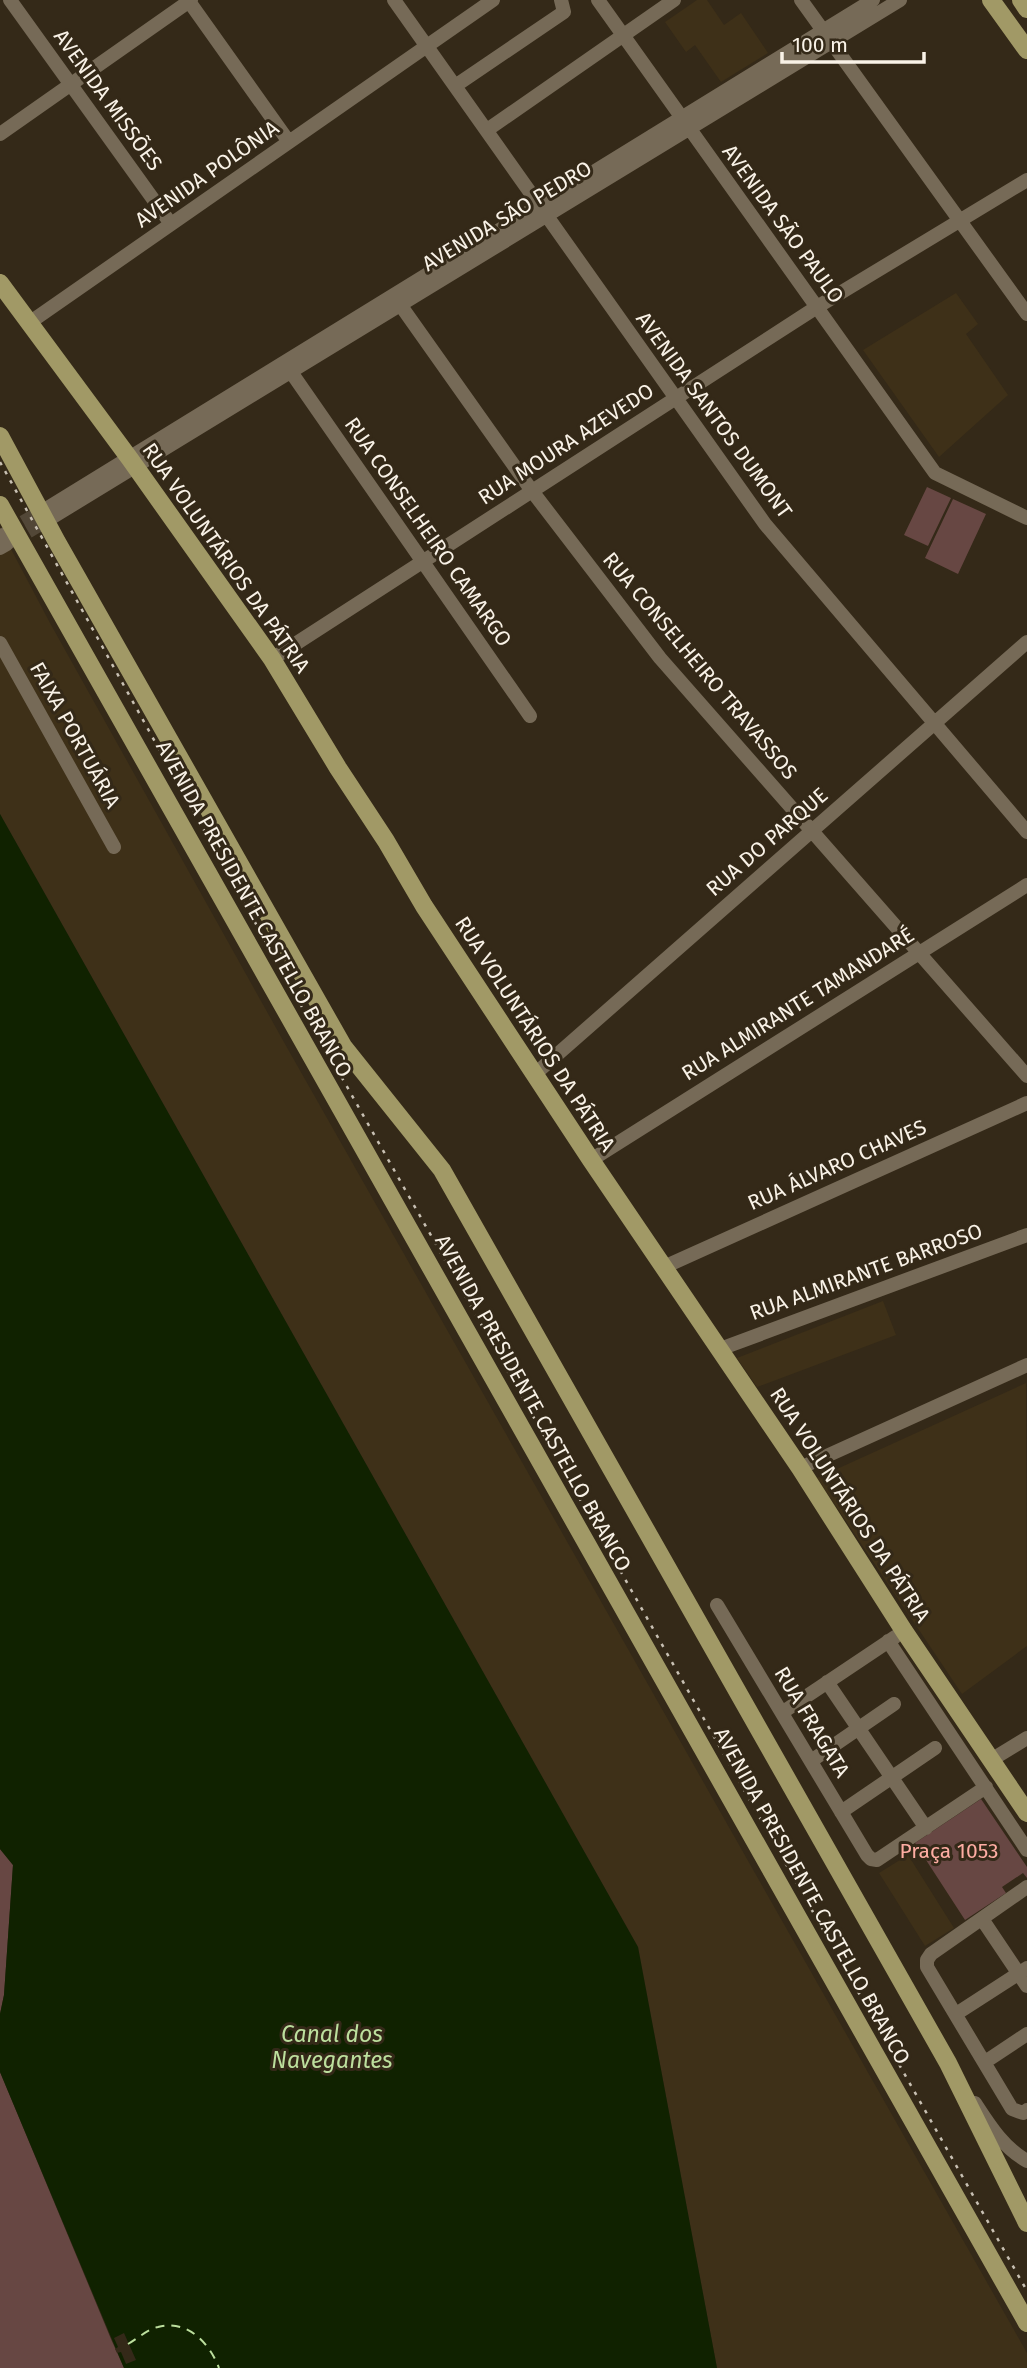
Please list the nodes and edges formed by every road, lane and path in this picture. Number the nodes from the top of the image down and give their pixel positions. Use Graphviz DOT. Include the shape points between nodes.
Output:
graph roads {
  1 [pos="10,0"];
  2 [pos="189,0"];
  3 [pos="394,0"];
  4 [pos="493,0"];
  5 [pos="561,0"];
  6 [pos="598,0"];
  7 [pos="674,0"];
  8 [pos="801,0"];
  9 [pos="873,0"];
  10 [pos="900,0"];
  11 [pos="991,0"];
  12 [pos="1020,0"];
  13 [pos="1027,9"];
  14 [pos="623,35"];
  15 [pos="827,37"];
  16 [pos="427,46"];
  17 [pos="1027,50"];
  18 [pos="409,59"];
  19 [pos="439,63"];
  20 [pos="72,85"];
  21 [pos="455,86"];
  22 [pos="686,123"];
  23 [pos="487,130"];
  24 [pos="0,134"];
  25 [pos="289,142"];
  26 [pos="1027,180"];
  27 [pos="525,183"];
  28 [pos="544,210"];
  29 [pos="520,218"];
  30 [pos="959,219"];
  31 [pos="171,224"];
  32 [pos="0,283"];
  33 [pos="397,301"];
  34 [pos="817,307"];
  35 [pos="1027,314"];
  36 [pos="29,323"];
  37 [pos="291,372"];
  38 [pos="675,399"];
  39 [pos="0,436"];
  40 [pos="133,463"];
  41 [pos="532,491"];
  42 [pos="2,508"];
  43 [pos="49,513"];
  44 [pos="1027,518"];
  45 [pos="423,562"];
  46 [pos="1027,642"];
  47 [pos="0,643"];
  48 [pos="272,659"];
  49 [pos="530,716"];
  50 [pos="934,724"];
  51 [pos="811,831"];
  52 [pos="1027,832"];
  53 [pos="114,847"];
  54 [pos="1027,885"];
  55 [pos="918,953"];
  56 [pos="535,1074"];
  57 [pos="1027,1076"];
  58 [pos="1027,1102"];
  59 [pos="591,1160"];
  60 [pos="1027,1235"];
  61 [pos="664,1266"];
  62 [pos="720,1349"];
  63 [pos="1027,1365"];
  64 [pos="800,1468"];
  65 [pos="717,1605"];
  66 [pos="904,1630"];
  67 [pos="888,1641"];
  68 [pos="827,1682"];
  69 [pos="894,1704"];
  70 [pos="783,1712"];
  71 [pos="859,1728"];
  72 [pos="1027,1738"];
  73 [pos="935,1748"];
  74 [pos="991,1760"];
  75 [pos="811,1761"];
  76 [pos="893,1778"];
  77 [pos="986,1787"];
  78 [pos="841,1812"];
  79 [pos="1027,1813"];
  80 [pos="926,1828"];
  81 [pos="1027,1850"];
  82 [pos="1027,1888"];
  83 [pos="982,1919"];
  84 [pos="1024,1976"];
  85 [pos="956,2014"];
  86 [pos="1027,2034"];
  87 [pos="985,2062"];
  88 [pos="948,2063"];
  89 [pos="1022,2111"];
  90 [pos="1027,2161"];
  91 [pos="1027,2223"];
  92 [pos="1027,2323"];
  1 -- 20 [label="street, AVENIDA MISSÕES"];
  2 -- 20 [label="street"];
  2 -- 25 [label="street"];
  3 -- 16 [label="street, AVENIDA SANTOS DUMONT"];
  4 -- 16 [label="street, AVENIDA POLÔNIA"];
  5 -- 21 [label="street" via="564,12"];
  6 -- 14 [label="street, AVENIDA SÃO PAULO"];
  7 -- 14 [label="street"];
  8 -- 15 [label="street"];
  9 -- 15 [label="street, AVENIDA SÃO PEDRO"];
  10 -- 15 [label="street, AVENIDA SÃO PEDRO"];
  11 -- 17 [label="main road"];
  12 -- 13 [label="main road"];
  14 -- 22 [label="street, AVENIDA SÃO PAULO"];
  14 -- 23 [label="street"];
  15 -- 22 [label="street, AVENIDA SÃO PEDRO"];
  15 -- 30 [label="street"];
  16 -- 18 [label="street, AVENIDA POLÔNIA"];
  16 -- 19 [label="street, AVENIDA SANTOS DUMONT"];
  18 -- 19 [label="street"];
  18 -- 25 [label="street, AVENIDA POLÔNIA"];
  19 -- 21 [label="street, AVENIDA SANTOS DUMONT"];
  20 -- 24 [label="street"];
  20 -- 31 [label="street, AVENIDA MISSÕES"];
  21 -- 23 [label="street, AVENIDA SANTOS DUMONT"];
  22 -- 28 [label="street, AVENIDA SÃO PEDRO"];
  22 -- 34 [label="street, AVENIDA SÃO PAULO"];
  23 -- 27 [label="street, AVENIDA SANTOS DUMONT"];
  25 -- 31 [label="street, AVENIDA POLÔNIA"];
  26 -- 30 [label="street, RUA MOURA AZEVEDO"];
  27 -- 28 [label="street, AVENIDA SANTOS DUMONT"];
  27 -- 29 [label="street" via="527,200"];
  28 -- 29 [label="street, AVENIDA SÃO PEDRO"];
  28 -- 33 [label="street, AVENIDA SÃO PEDRO"];
  28 -- 38 [label="street, AVENIDA SANTOS DUMONT"];
  29 -- 33 [label="street, AVENIDA SÃO PEDRO"];
  30 -- 34 [label="street, RUA MOURA AZEVEDO"];
  30 -- 35 [label="street"];
  31 -- 36 [label="street, AVENIDA POLÔNIA"];
  32 -- 36 [label="main road, RUA VOLUNTÁRIOS DA PÁTRIA"];
  33 -- 37 [label="street, AVENIDA SÃO PEDRO"];
  33 -- 40 [label="street, AVENIDA SÃO PEDRO"];
  33 -- 41 [label="street, RUA CONSELHEIRO TRAVASSOS"];
  34 -- 38 [label="street, RUA MOURA AZEVEDO"];
  34 -- 44 [label="street, AVENIDA SÃO PAULO" via="935,473"];
  36 -- 40 [label="main road, RUA VOLUNTÁRIOS DA PÁTRIA"];
  37 -- 40 [label="street, AVENIDA SÃO PEDRO"];
  37 -- 45 [label="street, RUA CONSELHEIRO CAMARGO"];
  38 -- 41 [label="street, RUA MOURA AZEVEDO"];
  38 -- 50 [label="street, AVENIDA SANTOS DUMONT" via="765,524"];
  39 -- 88 [label="main road, AVENIDA PRESIDENTE CASTELLO BRANCO" via="343,1046 442,1170"];
  40 -- 43 [label="street"];
  40 -- 48 [label="main road, RUA VOLUNTÁRIOS DA PÁTRIA"];
  41 -- 45 [label="street, RUA MOURA AZEVEDO"];
  41 -- 51 [label="street, RUA CONSELHEIRO TRAVASSOS" via="660,657"];
  42 -- 92 [label="main road, AVENIDA PRESIDENTE CASTELLO BRANCO"];
  45 -- 48 [label="street, RUA MOURA AZEVEDO"];
  45 -- 49 [label="street, RUA CONSELHEIRO CAMARGO"];
  46 -- 50 [label="street, RUA DO PARQUE"];
  47 -- 53 [label="street, FAIXA PORTUÁRIA"];
  48 -- 56 [label="main road, RUA VOLUNTÁRIOS DA PÁTRIA" via="424,906"];
  50 -- 51 [label="street, RUA DO PARQUE"];
  50 -- 52 [label="street, AVENIDA SANTOS DUMONT"];
  51 -- 55 [label="street, RUA CONSELHEIRO TRAVASSOS"];
  51 -- 56 [label="street, RUA DO PARQUE"];
  54 -- 55 [label="street, RUA ALMIRANTE TAMANDARÉ"];
  55 -- 57 [label="street, RUA CONSELHEIRO TRAVASSOS"];
  55 -- 59 [label="street, RUA ALMIRANTE TAMANDARÉ"];
  56 -- 59 [label="main road, RUA VOLUNTÁRIOS DA PÁTRIA"];
  58 -- 61 [label="street, RUA ÁLVARO CHAVES"];
  59 -- 61 [label="main road, RUA VOLUNTÁRIOS DA PÁTRIA"];
  60 -- 62 [label="street, RUA ALMIRANTE BARROSO"];
  61 -- 62 [label="main road, RUA VOLUNTÁRIOS DA PÁTRIA"];
  62 -- 64 [label="main road, RUA VOLUNTÁRIOS DA PÁTRIA"];
  63 -- 64 [label="street"];
  64 -- 66 [label="main road, RUA VOLUNTÁRIOS DA PÁTRIA"];
  65 -- 70 [label="street, RUA FRAGATA"];
  66 -- 67 [label="street"];
  66 -- 74 [label="main road, RUA VOLUNTÁRIOS DA PÁTRIA"];
  67 -- 68 [label="street"];
  67 -- 77 [label="street"];
  68 -- 70 [label="street"];
  68 -- 71 [label="street"];
  69 -- 71 [label="street"];
  70 -- 75 [label="street, RUA FRAGATA"];
  71 -- 75 [label="street"];
  71 -- 76 [label="street"];
  72 -- 74 [label="street"];
  73 -- 76 [label="street"];
  74 -- 79 [label="main road, RUA VOLUNTÁRIOS DA PÁTRIA"];
  75 -- 78 [label="street, RUA FRAGATA"];
  76 -- 78 [label="street"];
  76 -- 80 [label="street"];
  77 -- 80 [label="street"];
  77 -- 81 [label="street"];
  78 -- 80 [label="street, RUA FRAGATA" via="871,1859 877,1860"];
  82 -- 83 [label="street"];
  83 -- 84 [label="street"];
  83 -- 85 [label="street" via="927,1960"];
  84 -- 85 [label="street"];
  85 -- 87 [label="street"];
  86 -- 87 [label="street"];
  87 -- 89 [label="street" via="1012,2109"];
  88 -- 90 [label="street" via="998,2137"];
  88 -- 91 [label="main road, AVENIDA PRESIDENTE CASTELLO BRANCO"];
}
